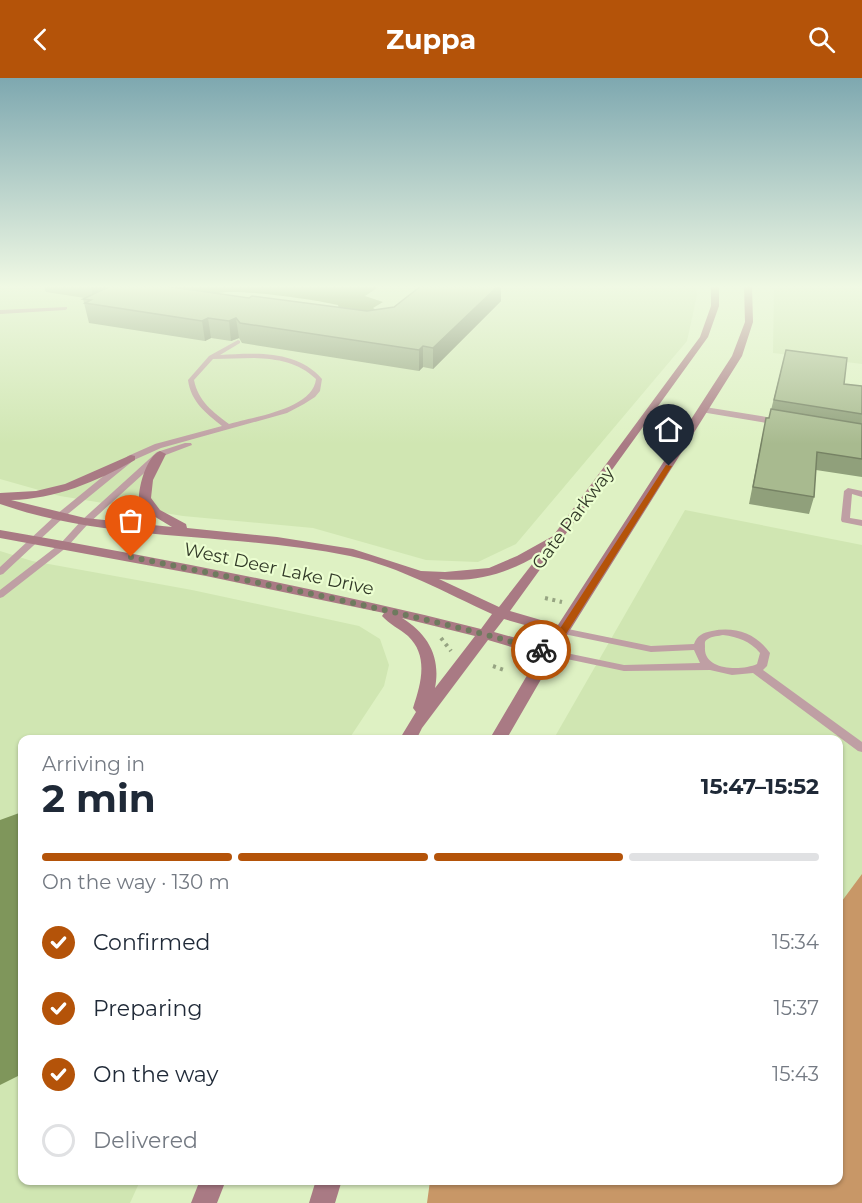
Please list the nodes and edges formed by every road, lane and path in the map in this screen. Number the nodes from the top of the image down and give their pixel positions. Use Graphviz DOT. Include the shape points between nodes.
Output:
graph roads {
  1 [pos="703,338"];
  2 [pos="745,338"];
  3 [pos="238,342"];
  4 [pos="211,357"];
  5 [pos="705,410"];
  6 [pos="796,425"];
  7 [pos="230,428"];
  8 [pos="160,454"];
  9 [pos="131,458"];
  10 [pos="862,494"];
  11 [pos="0,498"];
  12 [pos="60,516"];
  13 [pos="85,522"];
  14 [pos="862,523"];
  15 [pos="193,532"];
  16 [pos="562,533"];
  17 [pos="0,534"];
  18 [pos="36,540"];
  19 [pos="64,545"];
  20 [pos="409,571"];
  21 [pos="0,572"];
  22 [pos="0,595"];
  23 [pos="545,598"];
  24 [pos="563,603"];
  25 [pos="374,607"];
  26 [pos="501,613"];
  27 [pos="563,632"];
  28 [pos="484,634"];
  29 [pos="441,638"];
  30 [pos="698,647"];
  31 [pos="452,652"];
  32 [pos="547,652"];
  33 [pos="493,666"];
  34 [pos="713,666"];
  35 [pos="756,670"];
  36 [pos="507,671"];
  37 [pos="415,725"];
  38 [pos="410,735"];
  39 [pos="500,735"];
  40 [pos="862,748"];
  41 [pos="211,1185"];
  42 [pos="327,1185"];
  43 [pos="204,1203"];
  44 [pos="322,1203"];
  1 -- 16 [label="main road, Gate Parkway"];
  2 -- 5 [label="main road"];
  3 -- 4 [label="lane"];
  4 -- 7 [label="lane" via="191,380 192,391 202,406"];
  4 -- 7 [label="lane" via="275,357 307,367 318,379 317,392 302,403"];
  5 -- 6 [label="street"];
  5 -- 27 [label="main road"];
  7 -- 8 [label="lane"];
  7 -- 9 [label="lane" via="158,446"];
  8 -- 13 [label="lane"];
  8 -- 15 [label="main road" via="143,490 146,503 157,515"];
  9 -- 11 [label="main road" via="75,486"];
  9 -- 12 [label="lane"];
  10 -- 14 [label="lane" via="848,491 845,520"];
  11 -- 12 [label="main road, West Deer Lake Drive"];
  12 -- 13 [label="main road, West Deer Lake Drive"];
  12 -- 18 [label="lane"];
  13 -- 15 [label="main road, West Deer Lake Drive"];
  13 -- 19 [label="lane"];
  15 -- 20 [label="main road, West Deer Lake Drive" via="353,553"];
  16 -- 20 [label="main road" via="520,562 497,570 448,577"];
  16 -- 26 [label="main road, Gate Parkway"];
  17 -- 18 [label="main road, West Deer Lake Drive"];
  18 -- 19 [label="main road, West Deer Lake Drive"];
  18 -- 21 [label="lane"];
  19 -- 22 [label="lane"];
  19 -- 25 [label="main road, West Deer Lake Drive"];
  20 -- 26 [label="main road, West Deer Lake Drive"];
  23 -- 24 [label="path"];
  25 -- 28 [label="main road, West Deer Lake Drive"];
  25 -- 37 [label="main road" via="406,625 422,643 429,662 430,686"];
  26 -- 27 [label="main road, West Deer Lake Drive"];
  26 -- 28 [label="main road, Gate Parkway"];
  27 -- 30 [label="lane" via="651,649"];
  27 -- 32 [label="main road"];
  28 -- 32 [label="main road, West Deer Lake Drive"];
  28 -- 37 [label="main road, Gate Parkway"];
  29 -- 31 [label="path"];
  30 -- 34 [label="lane" via="704,660"];
  30 -- 35 [label="lane" via="700,641 713,633 744,636 765,653 762,666"];
  32 -- 34 [label="lane" via="624,668"];
  32 -- 39 [label="main road"];
  33 -- 36 [label="path"];
  34 -- 35 [label="lane" via="735,673"];
  35 -- 40 [label="lane"];
  37 -- 38 [label="main road, Gate Parkway"];
  41 -- 43 [label="main road"];
  42 -- 44 [label="main road"];
}
